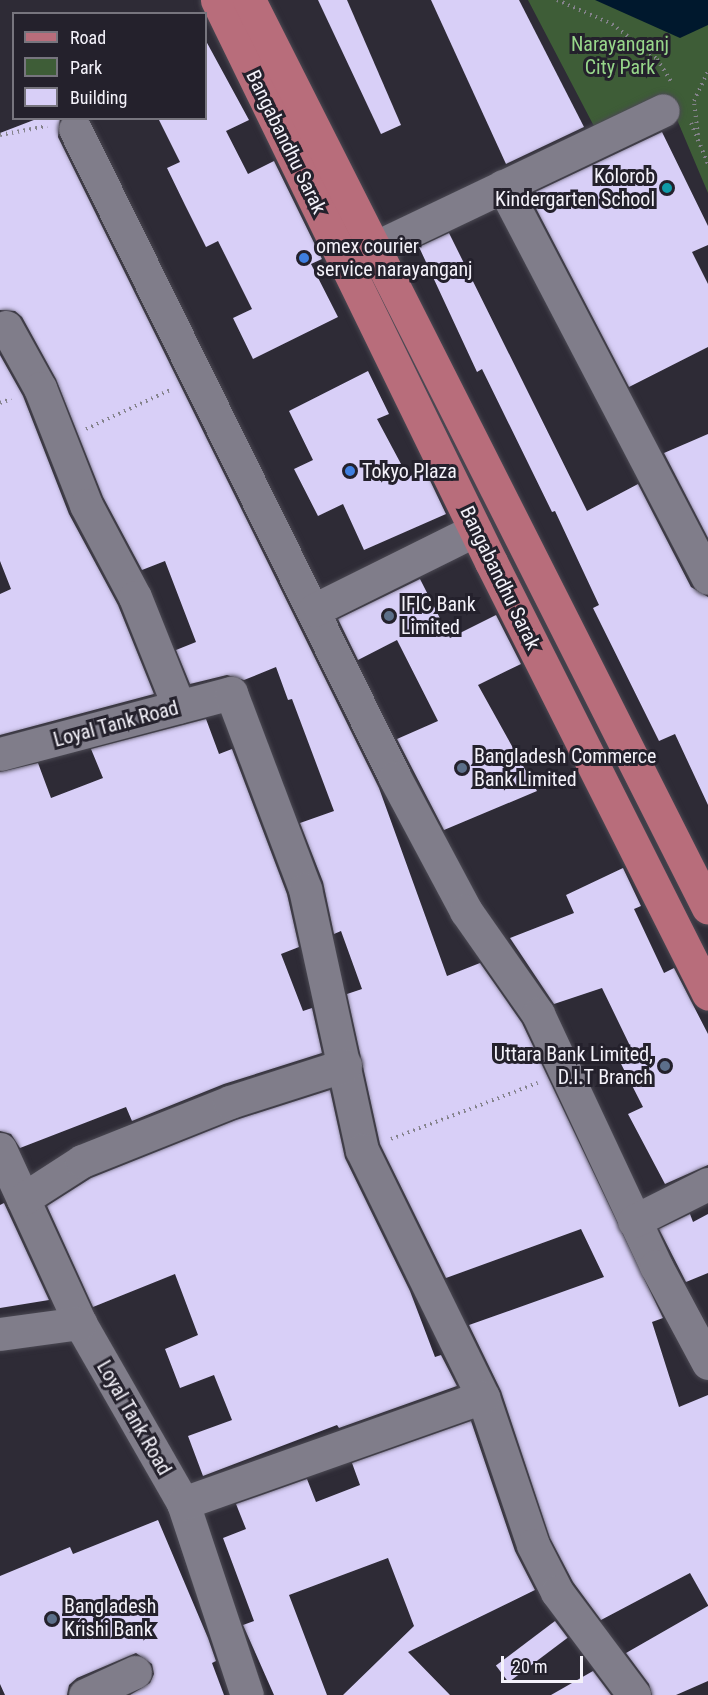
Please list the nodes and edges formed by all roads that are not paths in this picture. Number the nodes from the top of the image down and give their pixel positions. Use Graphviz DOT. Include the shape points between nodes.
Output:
graph roads {
  1 [pos="217,0"];
  2 [pos="249,0"];
  3 [pos="675,104"];
  4 [pos="75,129"];
  5 [pos="502,186"];
  6 [pos="372,249"];
  7 [pos="6,327"];
  8 [pos="475,530"];
  9 [pos="708,578"];
  10 [pos="314,610"];
  11 [pos="178,707"];
  12 [pos="0,754"];
  13 [pos="708,908"];
  14 [pos="708,993"];
  15 [pos="345,1065"];
  16 [pos="0,1149"];
  17 [pos="708,1184"];
  18 [pos="23,1199"];
  19 [pos="634,1221"];
  20 [pos="80,1323"];
  21 [pos="0,1334"];
  22 [pos="708,1363"];
  23 [pos="483,1397"];
  24 [pos="183,1503"];
  25 [pos="135,1672"];
  26 [pos="85,1695"];
  27 [pos="247,1695"];
  28 [pos="634,1695"];
  1 -- 8 [label="main road, Bangabandhu Sarak"];
  2 -- 6 [label="main road, Bangabandhu Sarak"];
  3 -- 5 [label="street"];
  4 -- 10 [label="street"];
  5 -- 6 [label="street"];
  5 -- 9 [label="street"];
  6 -- 13 [label="main road, Bangabandhu Sarak"];
  7 -- 11 [label="street" via="40,388 86,506 135,597"];
  8 -- 10 [label="street"];
  8 -- 14 [label="main road, Bangabandhu Sarak"];
  10 -- 19 [label="street" via="395,778 466,911 538,1014"];
  11 -- 12 [label="street, Loyal Tank Road"];
  11 -- 15 [label="street, Loyal Tank Road" via="231,693 305,889"];
  15 -- 18 [label="street" via="230,1102 82,1161"];
  15 -- 23 [label="street" via="362,1150"];
  16 -- 18 [label="street, Loyal Tank Road"];
  17 -- 19 [label="street"];
  18 -- 20 [label="street, Loyal Tank Road"];
  19 -- 22 [label="street"];
  20 -- 21 [label="street"];
  20 -- 24 [label="street, Loyal Tank Road"];
  23 -- 24 [label="street"];
  23 -- 28 [label="street" via="533,1545 557,1592"];
  24 -- 27 [label="street, Loyal Tank Road"];
  25 -- 26 [label="street"];
}
